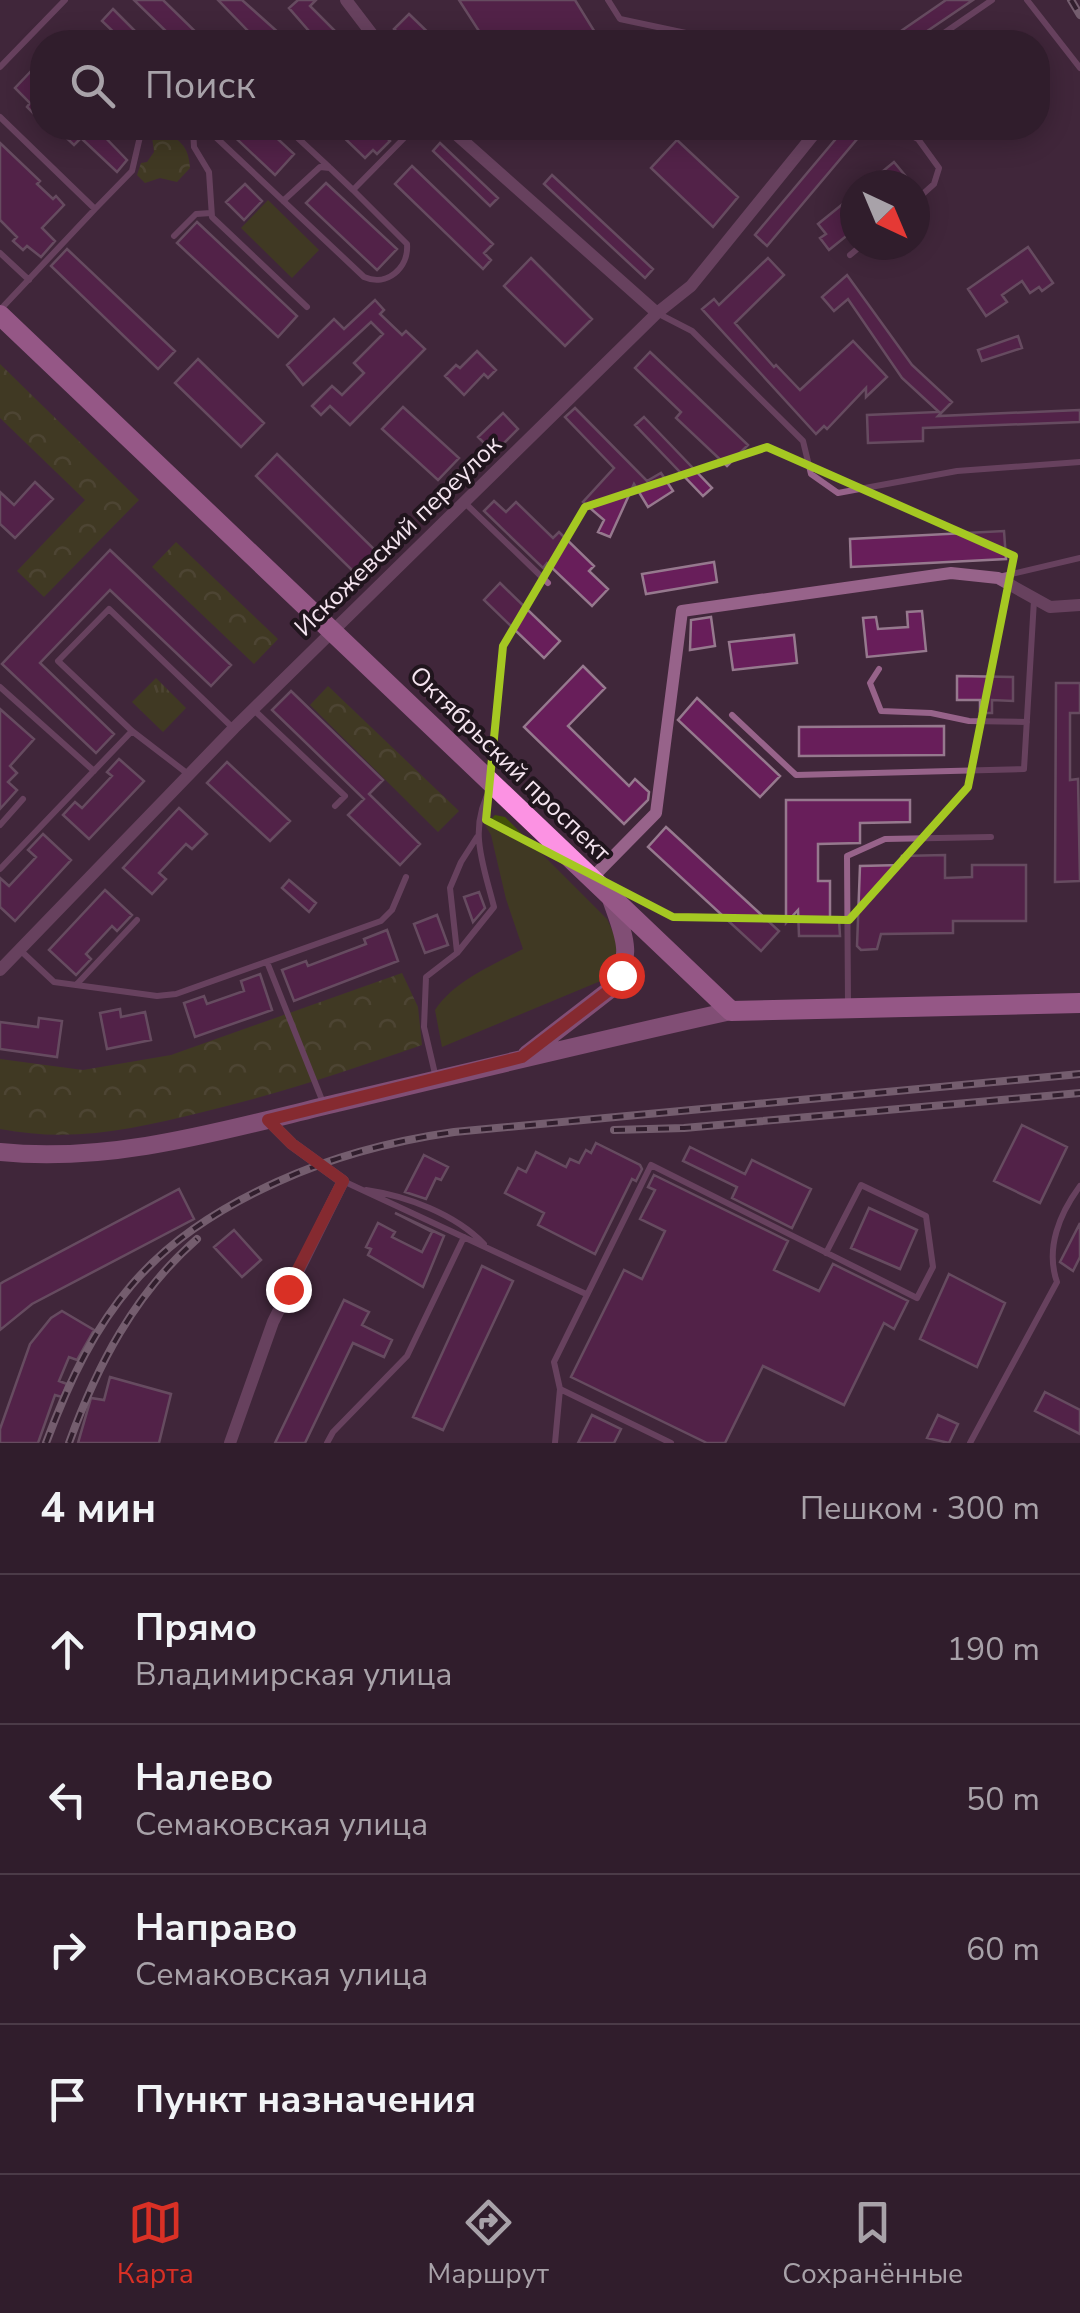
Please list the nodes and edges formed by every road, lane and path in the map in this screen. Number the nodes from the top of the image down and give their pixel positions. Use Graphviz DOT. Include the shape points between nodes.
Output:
graph roads {
  1 [pos="65,0"];
  2 [pos="346,0"];
  3 [pos="608,0"];
  4 [pos="992,0"];
  5 [pos="1027,0"];
  6 [pos="36,30"];
  7 [pos="369,30"];
  8 [pos="672,30"];
  9 [pos="948,30"];
  10 [pos="30,36"];
  11 [pos="0,67"];
  12 [pos="1080,68"];
  13 [pos="0,118"];
  14 [pos="139,140"];
  15 [pos="194,140"];
  16 [pos="219,140"];
  17 [pos="300,140"];
  18 [pos="402,140"];
  19 [pos="462,140"];
  20 [pos="809,140"];
  21 [pos="917,140"];
  22 [pos="330,168"];
  23 [pos="930,187"];
  24 [pos="353,190"];
  25 [pos="283,201"];
  26 [pos="96,209"];
  27 [pos="211,214"];
  28 [pos="174,236"];
  29 [pos="0,253"];
  30 [pos="28,280"];
  31 [pos="307,307"];
  32 [pos="0,312"];
  33 [pos="658,314"];
  34 [pos="1080,462"];
  35 [pos="464,502"];
  36 [pos="1080,558"];
  37 [pos="998,578"];
  38 [pos="548,583"];
  39 [pos="1034,598"];
  40 [pos="1080,605"];
  41 [pos="334,630"];
  42 [pos="880,668"];
  43 [pos="0,687"];
  44 [pos="253,710"];
  45 [pos="732,715"];
  46 [pos="1027,722"];
  47 [pos="234,728"];
  48 [pos="132,731"];
  49 [pos="94,771"];
  50 [pos="189,775"];
  51 [pos="494,784"];
  52 [pos="23,800"];
  53 [pos="335,806"];
  54 [pos="0,825"];
  55 [pos="477,837"];
  56 [pos="990,837"];
  57 [pos="0,869"];
  58 [pos="406,877"];
  59 [pos="601,885"];
  60 [pos="137,920"];
  61 [pos="20,950"];
  62 [pos="457,953"];
  63 [pos="267,962"];
  64 [pos="0,970"];
  65 [pos="76,985"];
  66 [pos="1080,1002"];
  67 [pos="848,1006"];
  68 [pos="730,1011"];
  69 [pos="522,1057"];
  70 [pos="436,1079"];
  71 [pos="324,1106"];
  72 [pos="268,1120"];
  73 [pos="0,1152"];
  74 [pos="343,1181"];
  75 [pos="1080,1186"];
  76 [pos="358,1188"];
  77 [pos="464,1237"];
  78 [pos="489,1248"];
  79 [pos="826,1252"];
  80 [pos="586,1294"];
  81 [pos="560,1389"];
  82 [pos="230,1443"];
  83 [pos="328,1443"];
  84 [pos="555,1443"];
  85 [pos="671,1443"];
  86 [pos="970,1443"];
  1 -- 6 [label="lane"];
  2 -- 7 [label="street"];
  3 -- 8 [label="lane" via="620,19"];
  4 -- 9 [label="lane"];
  5 -- 12 [label="lane"];
  10 -- 11 [label="lane"];
  13 -- 26 [label="lane"];
  14 -- 26 [label="lane" via="132,170"];
  15 -- 27 [label="lane" via="208,172"];
  16 -- 25 [label="lane"];
  17 -- 22 [label="lane"];
  18 -- 24 [label="lane"];
  19 -- 33 [label="street"];
  20 -- 33 [label="street, Искожевский переулок" via="691,286"];
  21 -- 23 [label="lane" via="940,168"];
  22 -- 24 [label="lane"];
  22 -- 25 [label="lane" via="316,168"];
  24 -- 25 [label="lane" via="406,244 403,264 385,280 364,277"];
  26 -- 30 [label="lane"];
  27 -- 28 [label="lane" via="196,214"];
  27 -- 31 [label="lane"];
  29 -- 30 [label="lane"];
  30 -- 32 [label="lane"];
  32 -- 41 [label="main road, Октябрьский проспект"];
  33 -- 34 [label="lane" via="692,331 803,441 811,474 838,493 957,471"];
  33 -- 35 [label="street, Искожевский переулок"];
  35 -- 38 [label="lane"];
  35 -- 41 [label="street, Искожевский переулок"];
  36 -- 37 [label="lane"];
  37 -- 39 [label="street"];
  37 -- 59 [label="street" via="951,572 682,611 656,814"];
  39 -- 40 [label="street" via="1050,607"];
  39 -- 46 [label="lane"];
  41 -- 44 [label="street, Искожевский переулок"];
  41 -- 51 [label="main road, Октябрьский проспект"];
  42 -- 46 [label="lane" via="870,682 881,711"];
  43 -- 49 [label="lane"];
  44 -- 47 [label="street, Искожевский переулок"];
  44 -- 53 [label="lane" via="345,796"];
  45 -- 46 [label="lane" via="796,776 1024,769"];
  47 -- 48 [label="lane" via="109,608 58,660"];
  47 -- 50 [label="street, Искожевский переулок"];
  48 -- 49 [label="lane"];
  48 -- 50 [label="lane"];
  49 -- 57 [label="lane"];
  50 -- 61 [label="street, Искожевский переулок"];
  51 -- 55 [label="lane" via="478,816"];
  51 -- 59 [label="main road, Октябрьский проспект"];
  52 -- 54 [label="lane"];
  55 -- 62 [label="lane" via="450,888"];
  55 -- 62 [label="lane" via="494,907"];
  56 -- 67 [label="lane" via="885,839 847,856"];
  58 -- 63 [label="lane" via="381,921"];
  59 -- 68 [label="main road, Октябрьский проспект"];
  59 -- 69 [label="main road" via="626,945 621,975"];
  60 -- 65 [label="lane"];
  61 -- 64 [label="street, Искожевский переулок"];
  61 -- 65 [label="lane" via="54,982"];
  62 -- 70 [label="lane" via="426,976 424,1027"];
  63 -- 65 [label="lane" via="176,994"];
  63 -- 71 [label="lane"];
  66 -- 67 [label="main road"];
  67 -- 68 [label="main road"];
  68 -- 69 [label="main road"];
  69 -- 70 [label="main road"];
  70 -- 71 [label="main road"];
  71 -- 72 [label="main road"];
  72 -- 73 [label="main road" via="86,1153"];
  72 -- 74 [label="street"];
  74 -- 76 [label="lane"];
  74 -- 82 [label="street" via="273,1322"];
  75 -- 86 [label="lane" via="1054,1238 1057,1282"];
  76 -- 77 [label="lane"];
  76 -- 78 [label="lane" via="432,1211"];
  77 -- 78 [label="lane"];
  77 -- 83 [label="lane" via="407,1356"];
  78 -- 80 [label="lane"];
  79 -- 79 [label="lane" via="916,1298 933,1268 926,1216 861,1184"];
  79 -- 80 [label="lane" via="651,1165"];
  80 -- 81 [label="lane" via="554,1362"];
  81 -- 84 [label="lane"];
  81 -- 85 [label="lane"];
}
